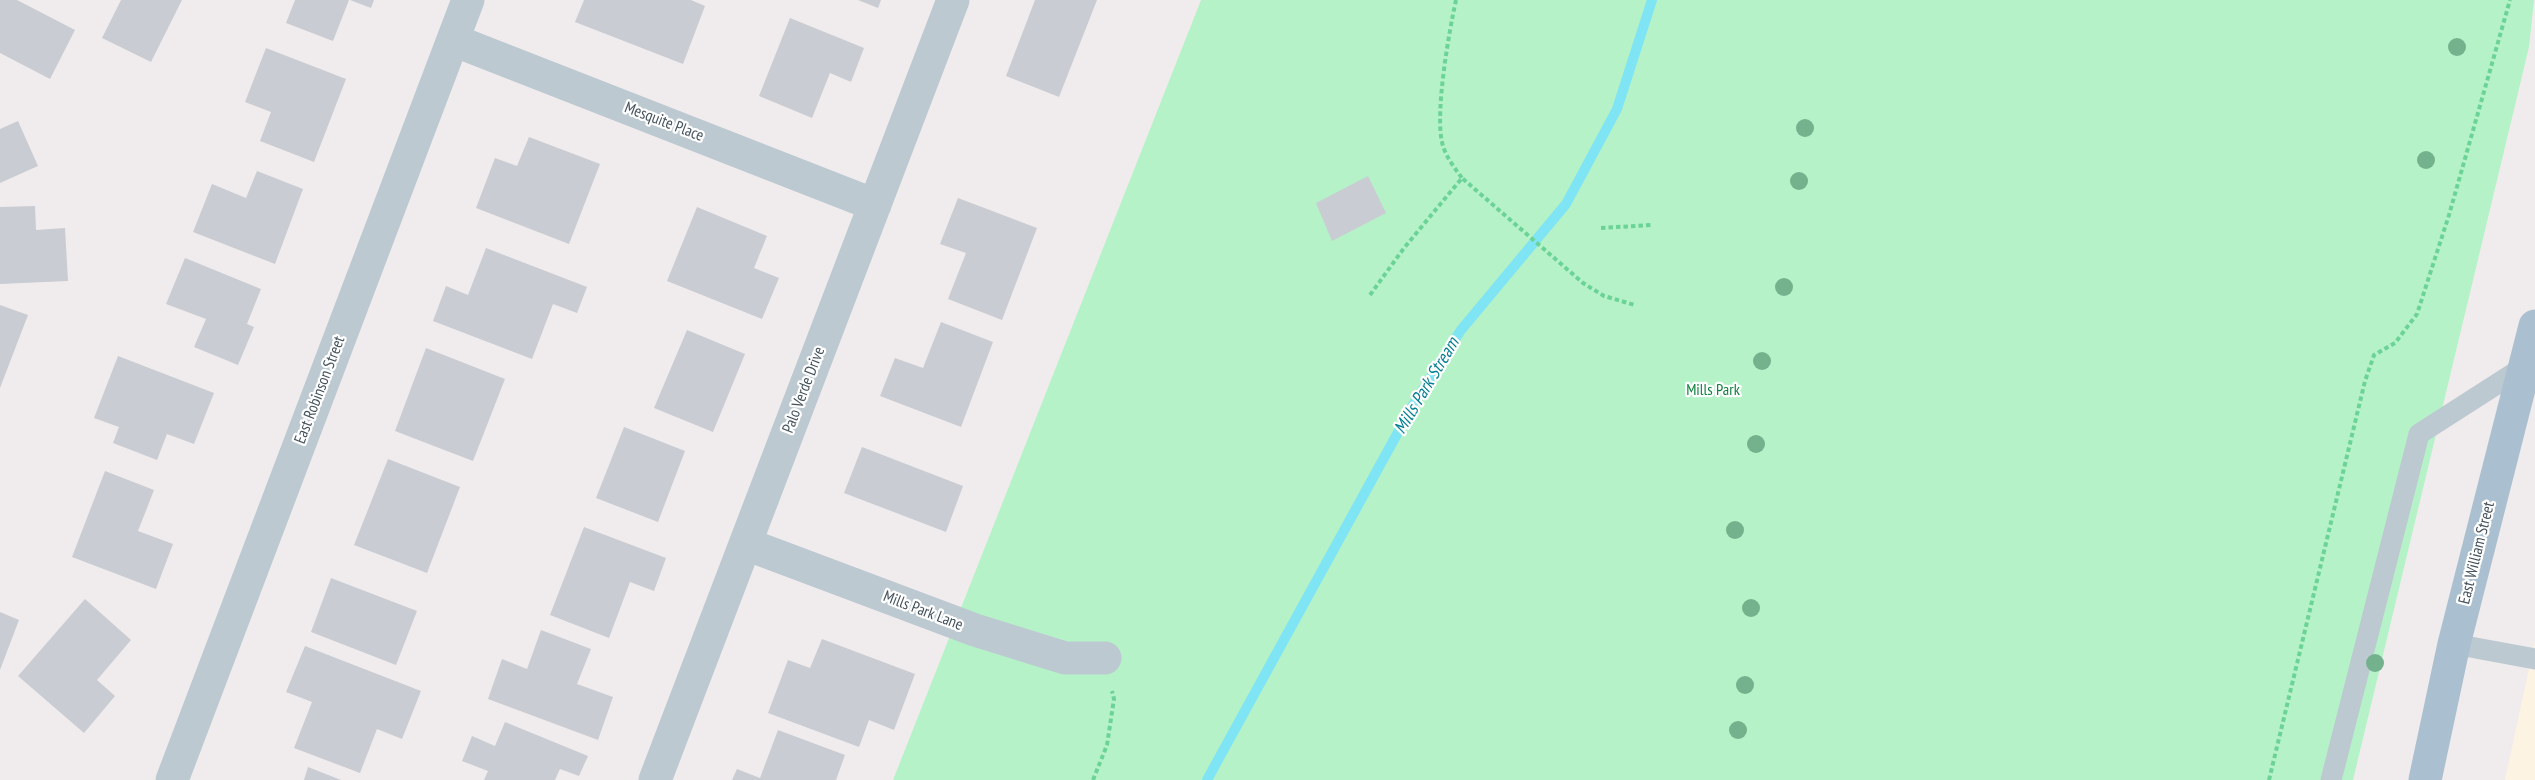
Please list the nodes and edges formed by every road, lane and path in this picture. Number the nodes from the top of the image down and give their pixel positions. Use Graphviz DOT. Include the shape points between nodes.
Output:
graph roads {
  1 [pos="468,0"];
  2 [pos="953,0"];
  3 [pos="1456,0"];
  4 [pos="2510,0"];
  5 [pos="453,40"];
  6 [pos="1462,178"];
  7 [pos="875,205"];
  8 [pos="1651,225"];
  9 [pos="1601,228"];
  10 [pos="1370,295"];
  11 [pos="1635,305"];
  12 [pos="2535,326"];
  13 [pos="2525,366"];
  14 [pos="746,544"];
  15 [pos="2454,644"];
  16 [pos="1105,658"];
  17 [pos="2535,659"];
  18 [pos="171,780"];
  19 [pos="655,780"];
  20 [pos="1093,780"];
  21 [pos="2269,780"];
  22 [pos="2331,780"];
  23 [pos="2425,780"];
  1 -- 5 [label="street, East Robinson Street"];
  2 -- 7 [label="street, Palo Verde Drive"];
  3 -- 6 [label="path" via="1444,73 1441,129 1447,154"];
  4 -- 21 [label="path" via="2417,314 2395,342 2374,355 2365,381"];
  5 -- 7 [label="street, Mesquite Place"];
  5 -- 18 [label="street, East Robinson Street"];
  6 -- 10 [label="path"];
  6 -- 11 [label="path" via="1583,283 1604,297"];
  7 -- 14 [label="street, Palo Verde Drive"];
  8 -- 9 [label="path"];
  12 -- 13 [label="main road, East William Street"];
  13 -- 15 [label="main road, East William Street"];
  13 -- 22 [label="lane" via="2420,434"];
  14 -- 16 [label="street, Mills Park Lane" via="975,630 1065,658"];
  14 -- 19 [label="street, Palo Verde Drive"];
  15 -- 17 [label="lane"];
  15 -- 23 [label="main road, East William Street"];
  16 -- 20 [label="path" via="1114,699 1107,745"];
}
